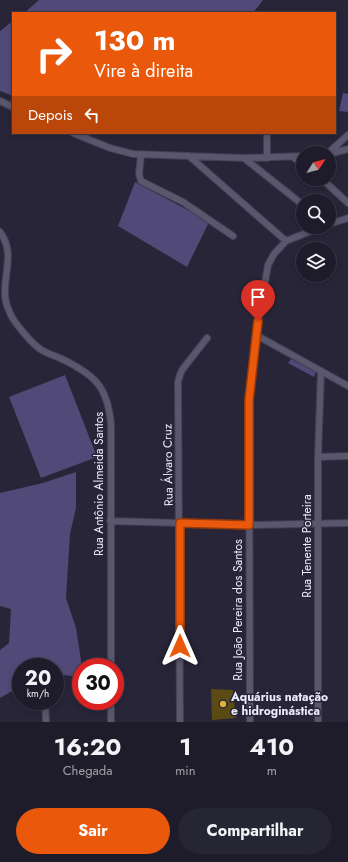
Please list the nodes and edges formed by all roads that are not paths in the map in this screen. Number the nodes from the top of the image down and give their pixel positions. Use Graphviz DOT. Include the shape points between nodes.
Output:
graph roads {
  1 [pos="0,101"];
  2 [pos="12,107"];
  3 [pos="76,134"];
  4 [pos="267,134"];
  5 [pos="348,136"];
  6 [pos="336,147"];
  7 [pos="348,150"];
  8 [pos="336,152"];
  9 [pos="141,155"];
  10 [pos="189,156"];
  11 [pos="293,157"];
  12 [pos="296,157"];
  13 [pos="244,158"];
  14 [pos="267,158"];
  15 [pos="296,159"];
  16 [pos="330,186"];
  17 [pos="296,199"];
  18 [pos="348,203"];
  19 [pos="348,218"];
  20 [pos="336,222"];
  21 [pos="0,232"];
  22 [pos="304,234"];
  23 [pos="233,236"];
  24 [pos="286,241"];
  25 [pos="256,335"];
  26 [pos="207,338"];
  27 [pos="321,371"];
  28 [pos="348,386"];
  29 [pos="348,456"];
  30 [pos="318,457"];
  31 [pos="110,521"];
  32 [pos="180,523"];
  33 [pos="319,523"];
  34 [pos="348,523"];
  35 [pos="249,525"];
  36 [pos="111,658"];
  37 [pos="45,710"];
  38 [pos="111,710"];
  39 [pos="46,722"];
  40 [pos="111,722"];
  41 [pos="180,722"];
  42 [pos="250,722"];
  43 [pos="318,722"];
  1 -- 2 [label="street"];
  3 -- 9 [label="street" via="121,152"];
  4 -- 14 [label="street"];
  5 -- 6 [label="street"];
  7 -- 8 [label="street"];
  9 -- 10 [label="street"];
  9 -- 23 [label="street" via="141,181 183,202"];
  10 -- 13 [label="street"];
  10 -- 24 [label="street"];
  11 -- 12 [label="street"];
  11 -- 14 [label="street"];
  11 -- 15 [label="street"];
  13 -- 14 [label="street"];
  13 -- 17 [label="street"];
  16 -- 18 [label="street"];
  19 -- 20 [label="street"];
  21 -- 31 [label="street, Rua Antônio Almeida Santos" via="8,258 5,296 14,321 40,349 87,373 106,396 111,425"];
  22 -- 24 [label="street"];
  24 -- 25 [label="street, Rua João Pereira dos Santos" via="268,265"];
  25 -- 27 [label="street"];
  25 -- 35 [label="street, Rua João Pereira dos Santos" via="249,400"];
  26 -- 32 [label="street, Rua Álvaro Cruz" via="182,370 178,382"];
  27 -- 28 [label="street"];
  27 -- 30 [label="street, Rua Tenente Porteira"];
  29 -- 30 [label="street"];
  30 -- 33 [label="street, Rua Tenente Porteira"];
  31 -- 32 [label="street"];
  31 -- 36 [label="street, Rua Antônio Almeida Santos"];
  32 -- 35 [label="street"];
  32 -- 41 [label="street, Rua Álvaro Cruz"];
  33 -- 34 [label="street"];
  33 -- 35 [label="street"];
  33 -- 43 [label="street, Rua Tenente Porteira"];
  35 -- 42 [label="street, Rua João Pereira dos Santos"];
  37 -- 39 [label="street"];
  38 -- 40 [label="street"];
}
